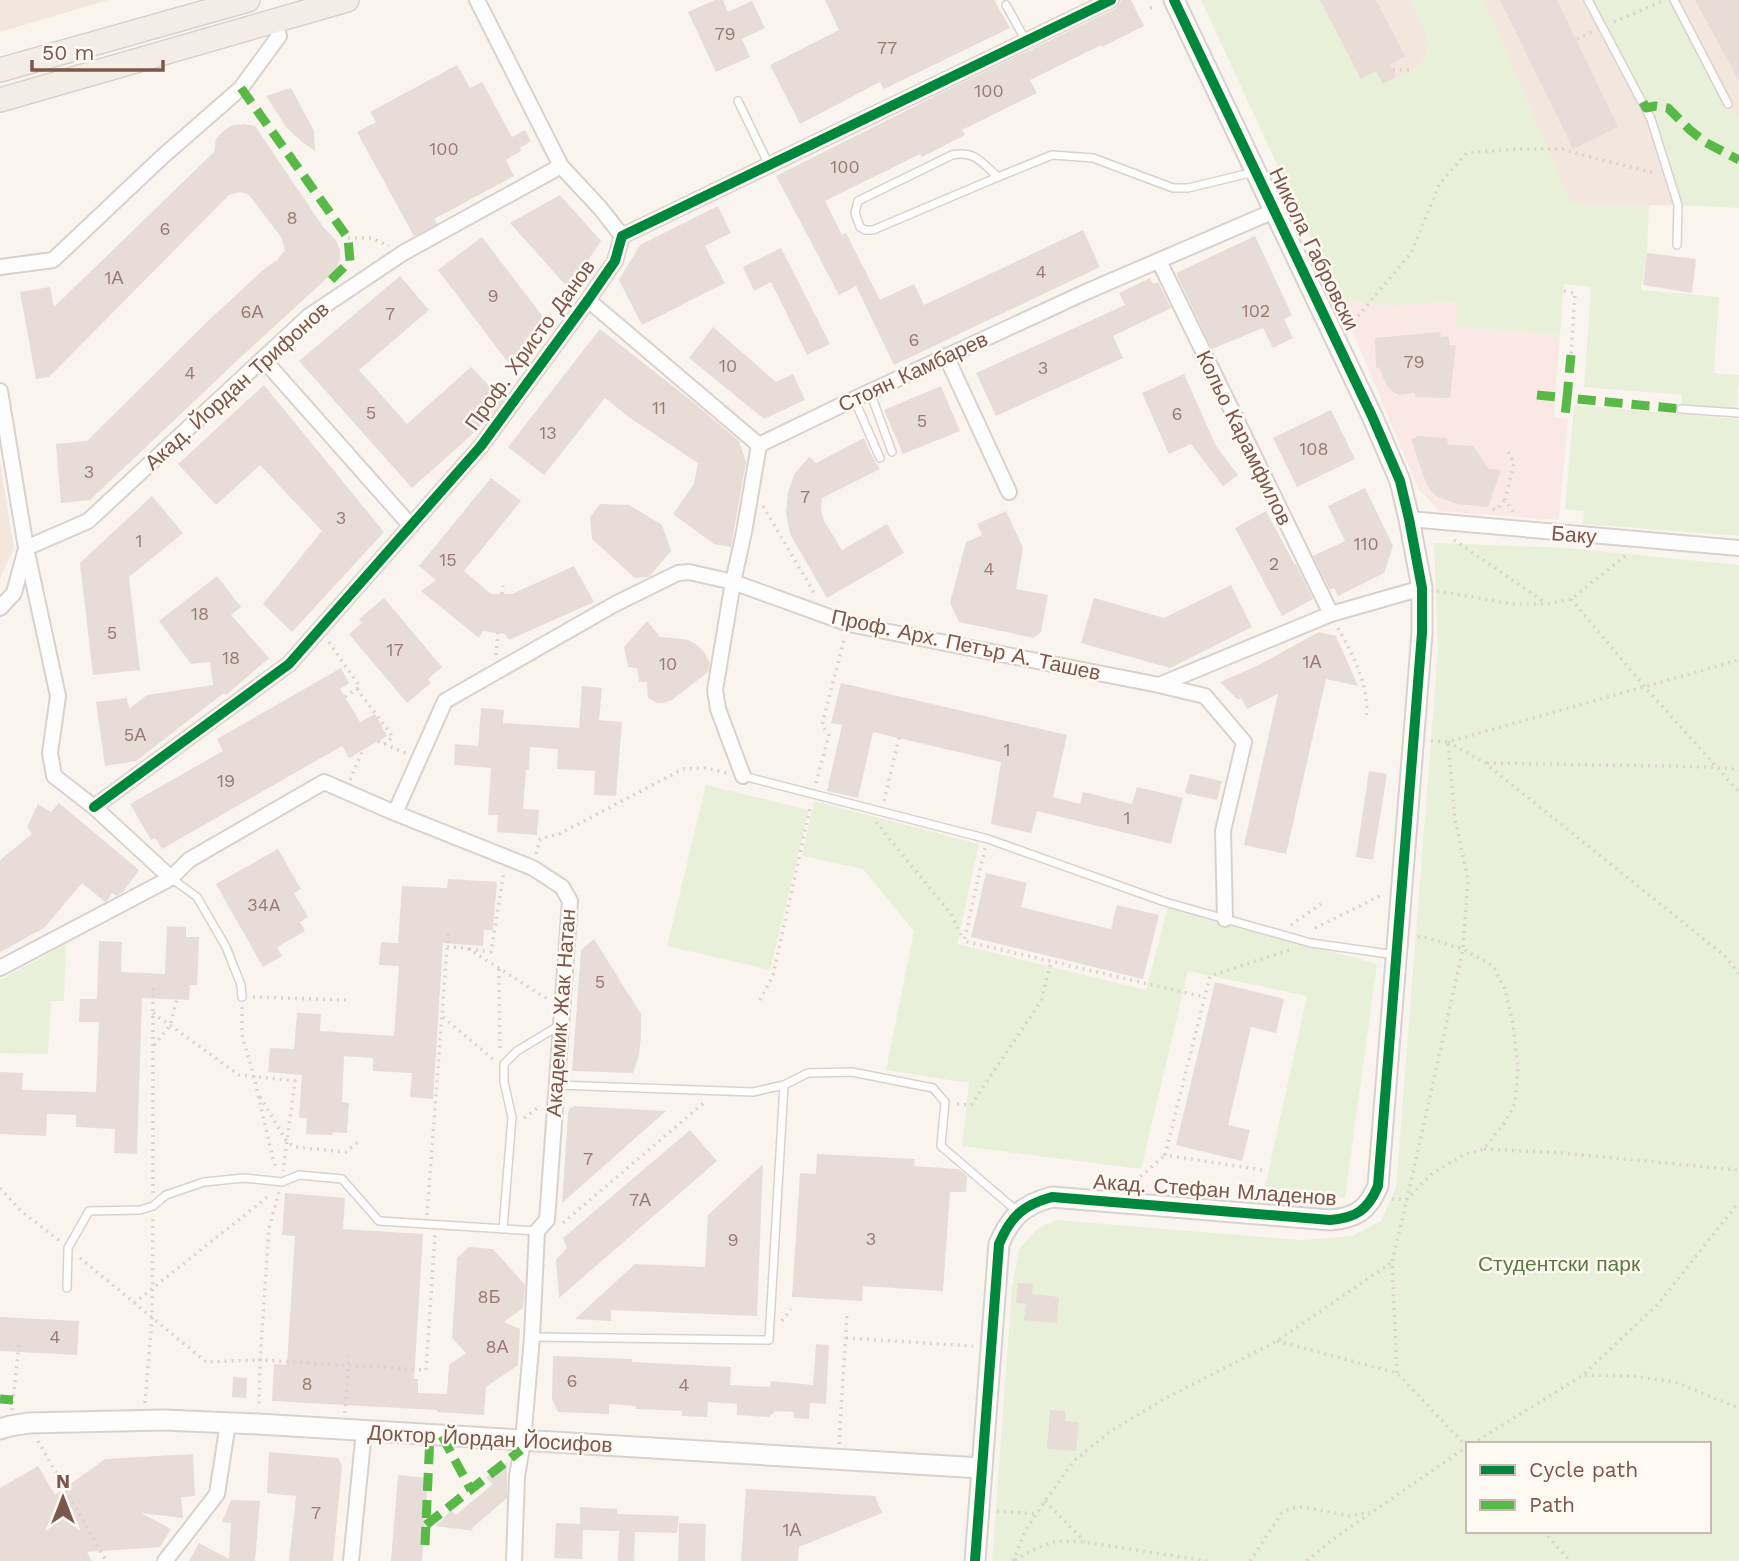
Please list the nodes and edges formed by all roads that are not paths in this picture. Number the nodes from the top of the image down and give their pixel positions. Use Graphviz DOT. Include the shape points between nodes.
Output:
graph roads {
  1 [pos="248,0"];
  2 [pos="347,0"];
  3 [pos="477,0"];
  4 [pos="1111,0"];
  5 [pos="1174,0"];
  6 [pos="1588,0"];
  7 [pos="1674,0"];
  8 [pos="1006,5"];
  9 [pos="275,21"];
  10 [pos="1026,41"];
  11 [pos="0,71"];
  12 [pos="0,100"];
  13 [pos="738,101"];
  14 [pos="1728,104"];
  15 [pos="769,165"];
  16 [pos="561,166"];
  17 [pos="1255,172"];
  18 [pos="998,177"];
  19 [pos="1274,211"];
  20 [pos="622,236"];
  21 [pos="1677,245"];
  22 [pos="1159,261"];
  23 [pos="0,267"];
  24 [pos="588,300"];
  25 [pos="946,356"];
  26 [pos="263,359"];
  27 [pos="0,391"];
  28 [pos="869,392"];
  29 [pos="854,399"];
  30 [pos="1681,409"];
  31 [pos="1739,413"];
  32 [pos="759,445"];
  33 [pos="892,452"];
  34 [pos="880,458"];
  35 [pos="1009,492"];
  36 [pos="1409,519"];
  37 [pos="411,526"];
  38 [pos="26,548"];
  39 [pos="1739,548"];
  40 [pos="733,582"];
  41 [pos="1422,588"];
  42 [pos="0,608"];
  43 [pos="1331,614"];
  44 [pos="1159,685"];
  45 [pos="743,776"];
  46 [pos="94,807"];
  47 [pos="395,813"];
  48 [pos="171,878"];
  49 [pos="1225,919"];
  50 [pos="1398,945"];
  51 [pos="0,968"];
  52 [pos="242,997"];
  53 [pos="560,1024"];
  54 [pos="557,1085"];
  55 [pos="784,1085"];
  56 [pos="1018,1212"];
  57 [pos="503,1229"];
  58 [pos="536,1238"];
  59 [pos="67,1288"];
  60 [pos="532,1337"];
  61 [pos="228,1423"];
  62 [pos="13,1426"];
  63 [pos="364,1431"];
  64 [pos="523,1441"];
  65 [pos="981,1468"];
  66 [pos="165,1561"];
  67 [pos="351,1561"];
  68 [pos="514,1561"];
  69 [pos="975,1561"];
  1 -- 11 [label="main road"];
  2 -- 9 [label="main road"];
  3 -- 16 [label="street"];
  4 -- 10 [label="street"];
  5 -- 17 [label="street, Никола Габровски"];
  6 -- 21 [label="lane" via="1651,119 1678,205"];
  7 -- 14 [label="lane"];
  8 -- 10 [label="lane"];
  9 -- 12 [label="main road"];
  9 -- 23 [label="street" via="279,36 241,88 53,260"];
  10 -- 15 [label="street"];
  13 -- 15 [label="lane"];
  15 -- 20 [label="street"];
  16 -- 20 [label="street"];
  16 -- 26 [label="street, Акад. Йордан Трифонов" via="404,253 309,316"];
  17 -- 18 [label="lane" via="1173,188 1093,158 1052,155"];
  17 -- 19 [label="street, Никола Габровски"];
  18 -- 18 [label="lane" via="972,154 963,152 858,201 855,213 860,227 873,230"];
  19 -- 22 [label="street, Стоян Камбарев"];
  19 -- 36 [label="street, Никола Габровски" via="1372,416 1400,481"];
  20 -- 24 [label="street, Проф. Христо Данов" via="615,261"];
  22 -- 25 [label="street, Стоян Камбарев"];
  22 -- 43 [label="street, Кольо Карамфилов"];
  24 -- 32 [label="street"];
  24 -- 37 [label="street, Проф. Христо Данов" via="481,446"];
  25 -- 28 [label="street, Стоян Камбарев"];
  25 -- 35 [label="street"];
  26 -- 37 [label="street"];
  26 -- 38 [label="street, Акад. Йордан Трифонов" via="88,521"];
  27 -- 38 [label="street"];
  28 -- 29 [label="street, Стоян Камбарев"];
  28 -- 33 [label="lane"];
  29 -- 32 [label="street, Стоян Камбарев"];
  29 -- 34 [label="lane"];
  30 -- 31 [label="lane"];
  32 -- 40 [label="street"];
  36 -- 39 [label="street, Баку"];
  36 -- 41 [label="street"];
  37 -- 46 [label="street, Проф. Христо Данов" via="289,664"];
  38 -- 42 [label="street" via="15,593"];
  38 -- 46 [label="street" via="58,696 50,753 54,776"];
  40 -- 44 [label="street, Проф. Арх. Петър А. Ташев" via="849,624"];
  40 -- 45 [label="street" via="715,690"];
  40 -- 47 [label="street, Проф. Арх. Петър А. Ташев" via="678,573 445,701"];
  41 -- 43 [label="street"];
  41 -- 50 [label="street"];
  43 -- 44 [label="street"];
  44 -- 49 [label="street, Проф. Арх. Петър А. Ташев" via="1205,696 1244,742 1223,831"];
  45 -- 49 [label="lane" via="988,839"];
  46 -- 48 [label="street"];
  47 -- 48 [label="street, Академик Жак Натан" via="324,782 189,860"];
  47 -- 53 [label="street, Академик Жак Натан" via="533,868 562,887 570,901"];
  48 -- 51 [label="street, Академик Жак Натан"];
  48 -- 52 [label="lane" via="197,897 226,947"];
  49 -- 50 [label="lane" via="1311,943"];
  50 -- 56 [label="street, Акад. Стефан Младенов" via="1378,1186 1373,1199 1357,1214 1330,1220 1052,1197"];
  53 -- 54 [label="street, Академик Жак Натан"];
  53 -- 57 [label="lane" via="517,1051 504,1065 512,1117"];
  54 -- 55 [label="lane" via="753,1092"];
  54 -- 58 [label="street, Академик Жак Натан" via="547,1220"];
  55 -- 56 [label="lane" via="808,1073 852,1072 933,1088 945,1102 941,1146"];
  55 -- 60 [label="lane" via="768,1340"];
  56 -- 65 [label="street" via="999,1244"];
  57 -- 58 [label="lane"];
  57 -- 59 [label="lane" via="379,1221 342,1179 299,1175 282,1182 244,1178 204,1182 140,1210 89,1211 68,1248"];
  58 -- 60 [label="street, Академик Жак Натан"];
  60 -- 64 [label="street, Академик Жак Натан"];
  61 -- 62 [label="street, Доктор Йордан Йосифов" via="144,1420"];
  61 -- 63 [label="street, Доктор Йордан Йосифов"];
  61 -- 66 [label="street" via="217,1494"];
  63 -- 64 [label="street, Доктор Йордан Йосифов"];
  63 -- 67 [label="street"];
  64 -- 65 [label="street, Доктор Йордан Йосифов"];
  64 -- 68 [label="street, Академик Жак Натан"];
  65 -- 69 [label="street"];
}
